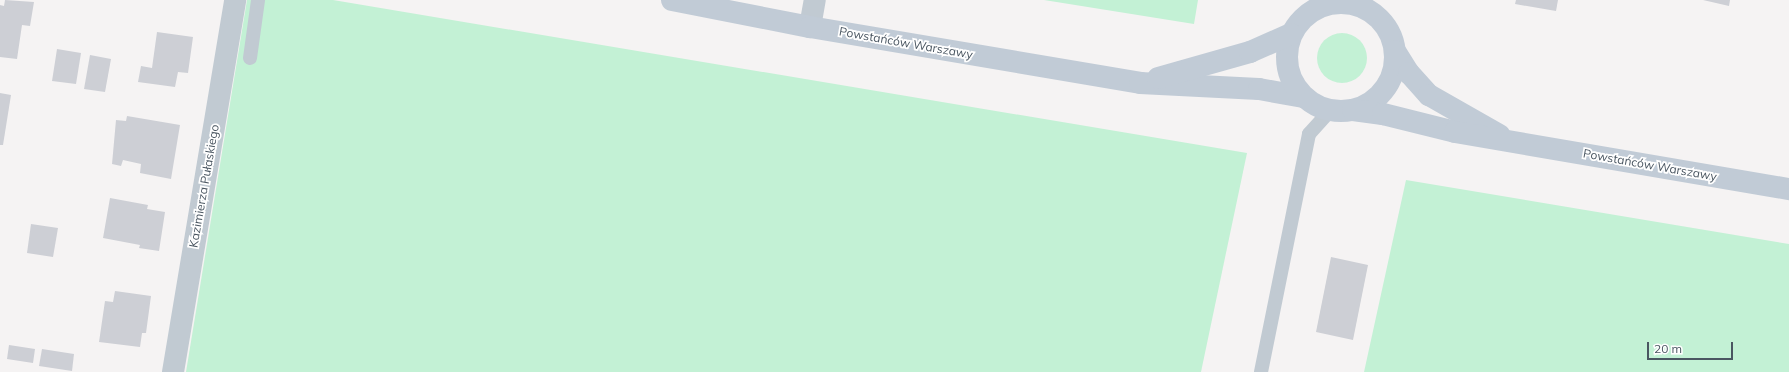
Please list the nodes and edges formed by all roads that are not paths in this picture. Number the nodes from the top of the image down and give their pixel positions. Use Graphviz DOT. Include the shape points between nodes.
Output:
graph roads {
  1 [pos="235,0"];
  2 [pos="258,0"];
  3 [pos="672,0"];
  4 [pos="815,0"];
  5 [pos="1385,0"];
  6 [pos="1324,3"];
  7 [pos="1384,23"];
  8 [pos="810,27"];
  9 [pos="1291,34"];
  10 [pos="1395,51"];
  11 [pos="250,58"];
  12 [pos="1140,83"];
  13 [pos="1303,97"];
  14 [pos="1353,110"];
  15 [pos="1330,111"];
  16 [pos="1510,142"];
  17 [pos="1789,189"];
  18 [pos="173,372"];
  19 [pos="1261,372"];
  1 -- 18 [label="street, Kazimierza Pułaskiego"];
  2 -- 11 [label="lane"];
  3 -- 8 [label="main road, Powstańców Warszawy"];
  4 -- 8 [label="street"];
  5 -- 7 [label="main road"];
  6 -- 7 [label="main road" via="1344,3 1366,8"];
  6 -- 9 [label="main road" via="1298,22"];
  7 -- 10 [label="main road"];
  8 -- 12 [label="main road, Powstańców Warszawy"];
  9 -- 12 [label="main road, Powstańców Warszawy" via="1250,52"];
  9 -- 13 [label="main road" via="1287,47 1287,67 1294,86"];
  10 -- 14 [label="main road" via="1395,66 1390,82 1368,105"];
  10 -- 16 [label="main road, Powstańców Warszawy" via="1409,73 1429,95"];
  12 -- 13 [label="main road, Powstańców Warszawy" via="1259,89"];
  13 -- 15 [label="main road" via="1314,106"];
  14 -- 15 [label="main road"];
  14 -- 16 [label="main road, Powstańców Warszawy" via="1383,114 1455,132"];
  15 -- 19 [label="lane" via="1309,134"];
  16 -- 17 [label="main road, Powstańców Warszawy"];
}
